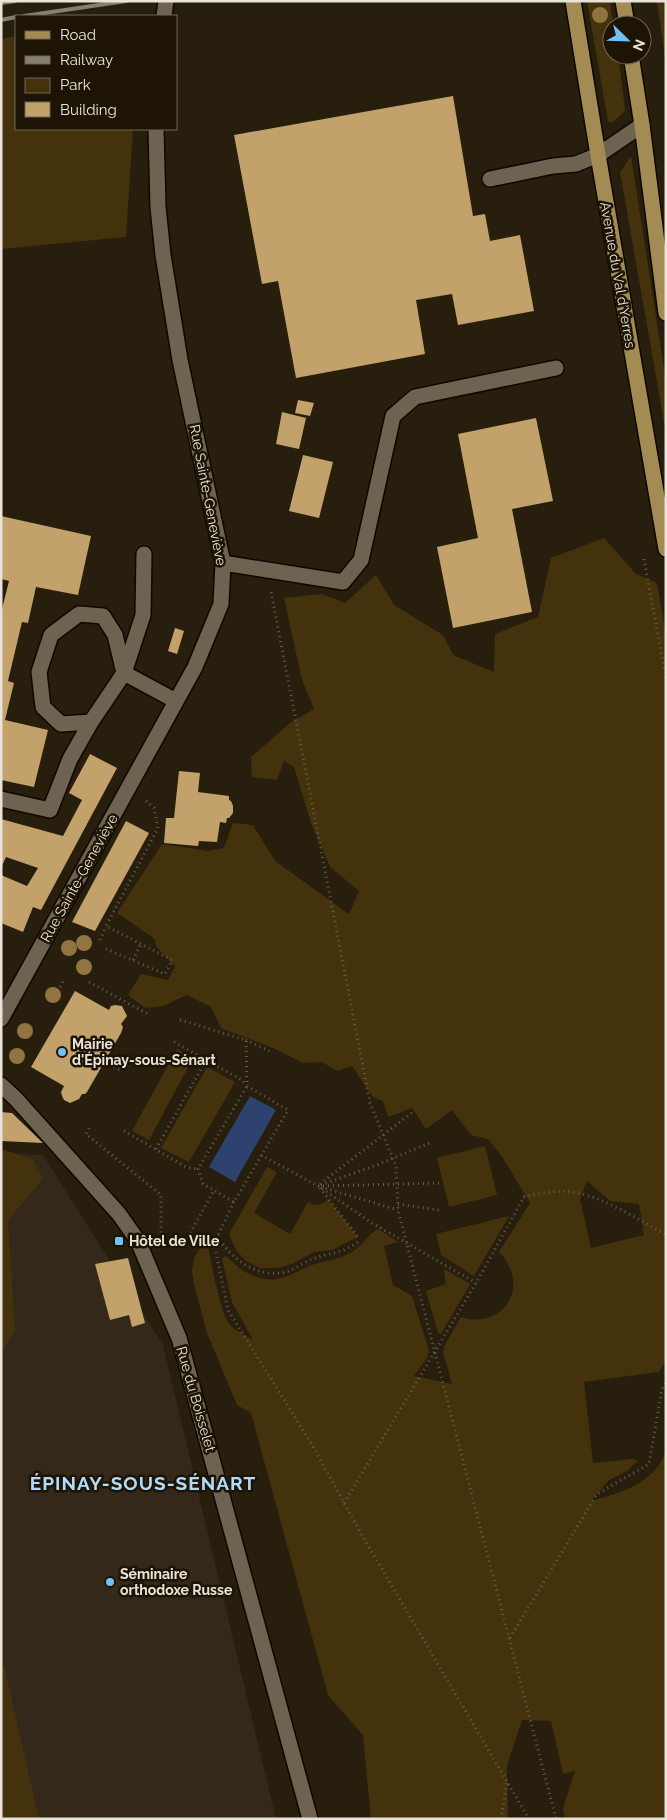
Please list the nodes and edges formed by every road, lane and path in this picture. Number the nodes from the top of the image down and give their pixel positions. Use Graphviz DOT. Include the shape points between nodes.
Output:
graph roads {
  1 [pos="166,1"];
  2 [pos="573,1"];
  3 [pos="623,1"];
  4 [pos="164,15"];
  5 [pos="625,15"];
  6 [pos="633,65"];
  7 [pos="642,125"];
  8 [pos="156,130"];
  9 [pos="598,155"];
  10 [pos="490,179"];
  11 [pos="666,313"];
  12 [pos="556,368"];
  13 [pos="666,548"];
  14 [pos="144,554"];
  15 [pos="223,563"];
  16 [pos="267,570"];
  17 [pos="124,673"];
  18 [pos="176,701"];
  19 [pos="91,722"];
  20 [pos="128,788"];
  21 [pos="1,799"];
  22 [pos="106,926"];
  23 [pos="100,940"];
  24 [pos="141,944"];
  25 [pos="106,949"];
  26 [pos="133,960"];
  27 [pos="64,979"];
  28 [pos="90,982"];
  29 [pos="60,987"];
  30 [pos="148,1014"];
  31 [pos="1,1019"];
  32 [pos="180,1020"];
  33 [pos="246,1040"];
  34 [pos="174,1042"];
  35 [pos="271,1052"];
  36 [pos="206,1060"];
  37 [pos="105,1062"];
  38 [pos="120,1070"];
  39 [pos="1,1085"];
  40 [pos="247,1086"];
  41 [pos="414,1111"];
  42 [pos="89,1128"];
  43 [pos="124,1131"];
  44 [pos="383,1136"];
  45 [pos="432,1142"];
  46 [pos="156,1149"];
  47 [pos="261,1155"];
  48 [pos="393,1158"];
  49 [pos="198,1169"];
  50 [pos="441,1183"];
  51 [pos="397,1184"];
  52 [pos="318,1186"];
  53 [pos="214,1190"];
  54 [pos="234,1202"];
  55 [pos="398,1204"];
  56 [pos="398,1210"];
  57 [pos="439,1210"];
  58 [pos="216,1235"];
  59 [pos="666,1235"];
  60 [pos="407,1243"];
  61 [pos="163,1244"];
  62 [pos="183,1246"];
  63 [pos="476,1283"];
  64 [pos="435,1352"];
  65 [pos="666,1383"];
  66 [pos="344,1503"];
  67 [pos="510,1638"];
  68 [pos="507,1782"];
  69 [pos="310,1819"];
  70 [pos="501,1819"];
  71 [pos="529,1819"];
  72 [pos="556,1819"];
  1 -- 4 [label="street"];
  2 -- 9 [label="main road, Avenue du Val d'Yerres"];
  3 -- 5 [label="main road"];
  6 -- 7 [label="main road"];
  7 -- 9 [label="street"];
  7 -- 11 [label="main road"];
  8 -- 15 [label="street, Rue Sainte-Geneviève" via="163,255 180,360"];
  9 -- 10 [label="street" via="576,164"];
  9 -- 13 [label="main road, Avenue du Val d'Yerres"];
  12 -- 16 [label="street" via="415,397 393,416 361,560 343,582"];
  14 -- 17 [label="street" via="143,615"];
  15 -- 16 [label="street"];
  15 -- 18 [label="street, Rue Sainte-Geneviève" via="222,604 195,667"];
  16 -- 44 [label="path" via="370,1103"];
  17 -- 18 [label="street"];
  17 -- 19 [label="street"];
  17 -- 19 [label="street" via="115,635 103,616 79,614 51,635 39,672 43,706 61,724"];
  18 -- 20 [label="street, Rue Sainte-Geneviève"];
  19 -- 21 [label="street" via="70,759 50,810"];
  20 -- 22 [label="path" via="154,808 158,828"];
  20 -- 31 [label="street, Rue Sainte-Geneviève"];
  22 -- 23 [label="path"];
  22 -- 24 [label="path"];
  24 -- 26 [label="path"];
  24 -- 26 [label="path" via="172,960 165,974"];
  25 -- 26 [label="path"];
  27 -- 29 [label="path"];
  28 -- 30 [label="path"];
  32 -- 33 [label="path"];
  33 -- 35 [label="path"];
  33 -- 40 [label="path"];
  34 -- 36 [label="path"];
  36 -- 40 [label="path"];
  36 -- 46 [label="path"];
  37 -- 38 [label="path"];
  39 -- 69 [label="street, Rue du Boisselet" via="119,1214 138,1241 153,1276 179,1338"];
  40 -- 47 [label="path" via="288,1110"];
  40 -- 49 [label="path"];
  41 -- 44 [label="path"];
  42 -- 61 [label="path" via="86,1134 160,1195"];
  43 -- 46 [label="path"];
  44 -- 48 [label="path"];
  44 -- 52 [label="path"];
  45 -- 48 [label="path"];
  46 -- 49 [label="path" via="186,1167"];
  47 -- 52 [label="path"];
  47 -- 54 [label="path"];
  48 -- 51 [label="path"];
  48 -- 52 [label="path"];
  49 -- 53 [label="path" via="203,1184"];
  50 -- 51 [label="path"];
  51 -- 52 [label="path"];
  51 -- 55 [label="path"];
  52 -- 56 [label="path"];
  52 -- 58 [label="path" via="359,1238 342,1251 279,1273 256,1271 224,1248"];
  52 -- 60 [label="path"];
  53 -- 54 [label="path"];
  53 -- 62 [label="path"];
  54 -- 58 [label="path"];
  55 -- 56 [label="path"];
  55 -- 57 [label="path"];
  56 -- 60 [label="path"];
  58 -- 66 [label="path" via="214,1242 228,1310"];
  59 -- 63 [label="path" via="592,1197 577,1192 543,1193 524,1198"];
  60 -- 63 [label="path"];
  60 -- 64 [label="path"];
  63 -- 64 [label="path"];
  64 -- 66 [label="path"];
  64 -- 67 [label="path"];
  65 -- 67 [label="path" via="662,1389 649,1464 596,1494"];
  66 -- 68 [label="path"];
  67 -- 72 [label="path"];
  68 -- 70 [label="path"];
  68 -- 71 [label="path"];
}
